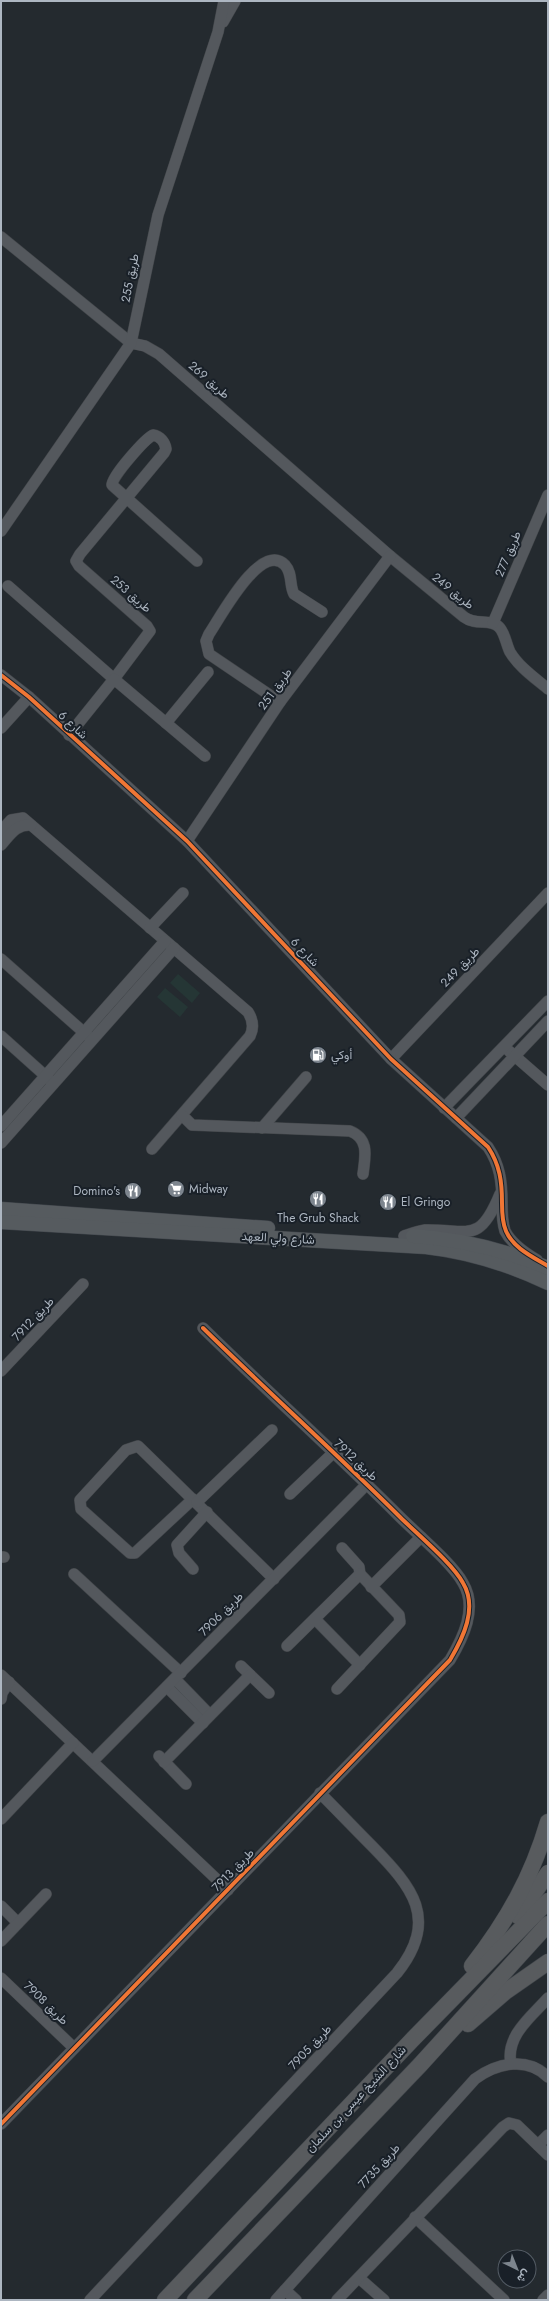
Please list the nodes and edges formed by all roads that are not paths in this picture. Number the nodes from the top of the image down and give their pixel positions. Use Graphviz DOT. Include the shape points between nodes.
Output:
graph roads {
  1 [pos="224,1"];
  2 [pos="235,1"];
  3 [pos="218,32"];
  4 [pos="1,237"];
  5 [pos="131,343"];
  6 [pos="548,495"];
  7 [pos="126,498"];
  8 [pos="1,531"];
  9 [pos="390,556"];
  10 [pos="197,561"];
  11 [pos="8,586"];
  12 [pos="322,612"];
  13 [pos="493,623"];
  14 [pos="208,672"];
  15 [pos="1,675"];
  16 [pos="114,679"];
  17 [pos="548,689"];
  18 [pos="29,697"];
  19 [pos="280,702"];
  20 [pos="166,723"];
  21 [pos="1,728"];
  22 [pos="69,735"];
  23 [pos="205,756"];
  24 [pos="31,824"];
  25 [pos="1,831"];
  26 [pos="187,841"];
  27 [pos="1,845"];
  28 [pos="183,893"];
  29 [pos="548,894"];
  30 [pos="150,928"];
  31 [pos="170,944"];
  32 [pos="1,959"];
  33 [pos="546,1007"];
  34 [pos="548,1021"];
  35 [pos="1,1036"];
  36 [pos="88,1036"];
  37 [pos="504,1046"];
  38 [pos="515,1056"];
  39 [pos="391,1059"];
  40 [pos="45,1076"];
  41 [pos="306,1077"];
  42 [pos="54,1083"];
  43 [pos="548,1085"];
  44 [pos="444,1108"];
  45 [pos="182,1115"];
  46 [pos="456,1118"];
  47 [pos="1,1126"];
  48 [pos="262,1128"];
  49 [pos="1,1142"];
  50 [pos="152,1149"];
  51 [pos="363,1174"];
  52 [pos="502,1190"];
  53 [pos="1,1209"];
  54 [pos="1,1222"];
  55 [pos="404,1236"];
  56 [pos="548,1267"];
  57 [pos="548,1283"];
  58 [pos="83,1284"];
  59 [pos="204,1328"];
  60 [pos="1,1372"];
  61 [pos="272,1430"];
  62 [pos="333,1453"];
  63 [pos="367,1484"];
  64 [pos="290,1494"];
  65 [pos="195,1501"];
  66 [pos="207,1512"];
  67 [pos="421,1538"];
  68 [pos="342,1548"];
  69 [pos="193,1569"];
  70 [pos="74,1574"];
  71 [pos="360,1574"];
  72 [pos="274,1579"];
  73 [pos="371,1587"];
  74 [pos="315,1619"];
  75 [pos="468,1621"];
  76 [pos="287,1646"];
  77 [pos="360,1665"];
  78 [pos="241,1666"];
  79 [pos="250,1674"];
  80 [pos="5,1679"];
  81 [pos="174,1680"];
  82 [pos="337,1689"];
  83 [pos="269,1692"];
  84 [pos="1,1699"];
  85 [pos="206,1719"];
  86 [pos="73,1743"];
  87 [pos="92,1762"];
  88 [pos="186,1784"];
  89 [pos="320,1793"];
  90 [pos="1,1819"];
  91 [pos="548,1822"];
  92 [pos="548,1873"];
  93 [pos="228,1890"];
  94 [pos="548,1890"];
  95 [pos="46,1894"];
  96 [pos="548,1900"];
  97 [pos="1,1906"];
  98 [pos="18,1923"];
  99 [pos="548,1924"];
  100 [pos="1,1941"];
  101 [pos="497,1952"];
  102 [pos="548,1962"];
  103 [pos="477,1973"];
  104 [pos="1,1978"];
  105 [pos="548,1998"];
  106 [pos="412,2040"];
  107 [pos="74,2048"];
  108 [pos="511,2064"];
  109 [pos="420,2065"];
  110 [pos="546,2075"];
  111 [pos="1,2124"];
  112 [pos="548,2135"];
  113 [pos="538,2145"];
  114 [pos="548,2156"];
  115 [pos="415,2217"];
  116 [pos="359,2278"];
  117 [pos="285,2290"];
  118 [pos="548,2295"];
  119 [pos="90,2300"];
  120 [pos="165,2300"];
  121 [pos="195,2300"];
  122 [pos="276,2300"];
  123 [pos="296,2300"];
  124 [pos="337,2300"];
  125 [pos="384,2300"];
  126 [pos="504,2300"];
  127 [pos="543,2300"];
  1 -- 3 [label="street, طريق 255"];
  2 -- 3 [label="street"];
  3 -- 5 [label="street, طريق 255" via="158,215"];
  4 -- 5 [label="street, طريق 269"];
  5 -- 8 [label="street, طريق 255"];
  5 -- 9 [label="street, طريق 269" via="145,346 159,354"];
  6 -- 13 [label="street, طريق 277"];
  7 -- 7 [label="street, طريق 253" via="113,488 113,479 149,437 157,436 166,446 164,453"];
  7 -- 10 [label="street, طريق 253"];
  7 -- 16 [label="street, طريق 253" via="76,560 79,566 150,631"];
  9 -- 13 [label="street, طريق 249" via="468,620"];
  9 -- 19 [label="street, طريق 251"];
  11 -- 16 [label="street"];
  12 -- 19 [label="street" via="294,594 290,574 284,564 266,561 252,571 208,634 206,641 209,654"];
  13 -- 17 [label="street" via="501,629 515,659"];
  14 -- 20 [label="street"];
  15 -- 18 [label="street, شارع 6"];
  16 -- 20 [label="street"];
  16 -- 22 [label="street"];
  18 -- 21 [label="street"];
  18 -- 22 [label="street, شارع 6"];
  19 -- 26 [label="street, طريق 251"];
  20 -- 23 [label="street"];
  22 -- 26 [label="street, شارع 6"];
  24 -- 25 [label="street" via="18,817 11,820"];
  24 -- 27 [label="street" via="22,824 16,828"];
  24 -- 30 [label="street"];
  26 -- 39 [label="street, شارع 6"];
  28 -- 30 [label="street"];
  29 -- 39 [label="street, طريق 249"];
  30 -- 31 [label="street"];
  31 -- 36 [label="street"];
  31 -- 45 [label="street" via="248,1012 253,1023 250,1036"];
  32 -- 36 [label="street"];
  33 -- 37 [label="street"];
  34 -- 38 [label="street"];
  35 -- 40 [label="street"];
  36 -- 40 [label="street"];
  36 -- 42 [label="street"];
  37 -- 38 [label="street"];
  37 -- 44 [label="street"];
  38 -- 43 [label="street"];
  38 -- 46 [label="street"];
  39 -- 44 [label="street, شارع 6"];
  40 -- 42 [label="street"];
  40 -- 47 [label="street"];
  41 -- 48 [label="street"];
  42 -- 49 [label="street"];
  44 -- 46 [label="street, شارع 6"];
  45 -- 48 [label="street" via="192,1125"];
  45 -- 50 [label="street"];
  46 -- 52 [label="street, شارع 6" via="480,1139 497,1161"];
  48 -- 51 [label="street" via="350,1131 363,1141 366,1149"];
  52 -- 55 [label="street" via="492,1213 473,1231 460,1234 423,1230"];
  52 -- 56 [label="street, شارع 6" via="502,1220 506,1231 521,1249"];
  53 -- 55 [label="main road, شارع ولي العهد"];
  54 -- 57 [label="main road, شارع ولي العهد" via="426,1247 484,1257"];
  55 -- 56 [label="main road, شارع ولي العهد" via="458,1240"];
  58 -- 60 [label="street, طريق 7912"];
  59 -- 62 [label="street, طريق 7912"];
  61 -- 65 [label="street"];
  62 -- 63 [label="street, طريق 7912"];
  62 -- 64 [label="street"];
  63 -- 67 [label="street, طريق 7912"];
  63 -- 72 [label="street, طريق 7906"];
  65 -- 65 [label="street" via="135,1445 126,1450 79,1504 81,1510 130,1553 135,1553"];
  65 -- 66 [label="street"];
  66 -- 69 [label="street" via="177,1545 179,1553"];
  66 -- 72 [label="street"];
  67 -- 73 [label="street"];
  67 -- 75 [label="street, طريق 7912" via="464,1583 469,1603"];
  68 -- 71 [label="street" via="359,1567"];
  70 -- 81 [label="street"];
  71 -- 73 [label="street"];
  71 -- 74 [label="street"];
  72 -- 81 [label="street, طريق 7906"];
  73 -- 77 [label="street" via="398,1615 400,1622"];
  74 -- 76 [label="street"];
  74 -- 77 [label="street"];
  75 -- 89 [label="street, طريق 7913" via="450,1660"];
  77 -- 82 [label="street"];
  78 -- 79 [label="street"];
  79 -- 83 [label="street"];
  79 -- 85 [label="street"];
  80 -- 84 [label="street"];
  80 -- 86 [label="street"];
  81 -- 85 [label="street"];
  81 -- 87 [label="street, طريق 7906"];
  85 -- 88 [label="street" via="161,1759"];
  86 -- 87 [label="street"];
  86 -- 90 [label="street"];
  87 -- 93 [label="street"];
  89 -- 93 [label="street, طريق 7913"];
  89 -- 119 [label="street, طريق 7905" via="404,1880 412,1893 418,1921 413,1949 397,1973"];
  91 -- 106 [label="highway" via="520,1895 490,1942"];
  92 -- 103 [label="highway"];
  93 -- 107 [label="street, طريق 7913"];
  94 -- 101 [label="highway"];
  95 -- 98 [label="street"];
  96 -- 101 [label="highway, شارع الشيخ عيسى بن سلمان"];
  97 -- 98 [label="street"];
  98 -- 100 [label="street"];
  99 -- 109 [label="highway, شارع الشيخ عيسى بن سلمان"];
  101 -- 103 [label="highway, شارع الشيخ عيسى بن سلمان"];
  102 -- 109 [label="highway" via="505,1992"];
  103 -- 106 [label="highway, شارع الشيخ عيسى بن سلمان"];
  104 -- 107 [label="street, طريق 7908"];
  105 -- 108 [label="street" via="516,2034 511,2050"];
  106 -- 120 [label="highway, شارع الشيخ عيسى بن سلمان"];
  107 -- 111 [label="street, طريق 7913"];
  108 -- 110 [label="street, طريق 7735" via="529,2066"];
  108 -- 117 [label="street, طريق 7735" via="489,2070 470,2085"];
  109 -- 121 [label="highway, شارع الشيخ عيسى بن سلمان"];
  112 -- 113 [label="street"];
  113 -- 114 [label="street"];
  113 -- 115 [label="street" via="517,2125 509,2123"];
  115 -- 116 [label="street"];
  115 -- 126 [label="street"];
  116 -- 124 [label="street"];
  116 -- 125 [label="street"];
  117 -- 122 [label="street, طريق 7735"];
  117 -- 123 [label="street"];
  118 -- 127 [label="street"];
}
